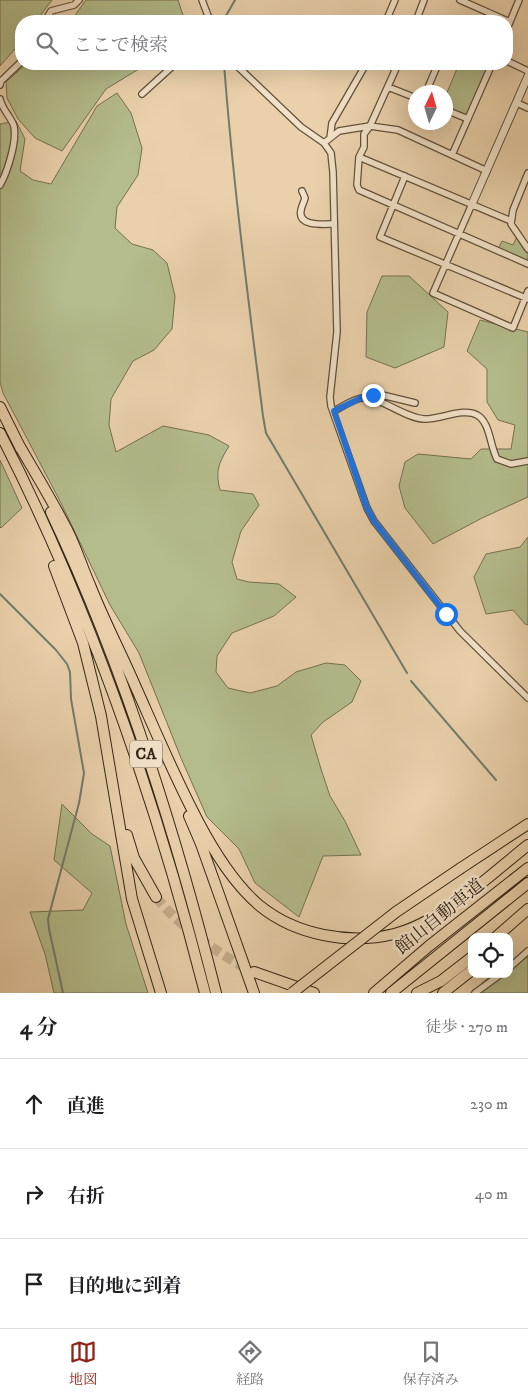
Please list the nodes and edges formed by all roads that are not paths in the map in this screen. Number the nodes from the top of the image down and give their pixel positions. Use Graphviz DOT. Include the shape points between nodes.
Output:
graph roads {
  1 [pos="80,0"];
  2 [pos="202,0"];
  3 [pos="395,0"];
  4 [pos="424,0"];
  5 [pos="460,0"];
  6 [pos="519,0"];
  7 [pos="49,15"];
  8 [pos="208,15"];
  9 [pos="389,15"];
  10 [pos="418,15"];
  11 [pos="494,15"];
  12 [pos="513,15"];
  13 [pos="513,65"];
  14 [pos="15,68"];
  15 [pos="168,70"];
  16 [pos="240,70"];
  17 [pos="363,70"];
  18 [pos="395,70"];
  19 [pos="435,70"];
  20 [pos="489,70"];
  21 [pos="528,71"];
  22 [pos="528,76"];
  23 [pos="0,85"];
  24 [pos="429,85"];
  25 [pos="388,87"];
  26 [pos="142,94"];
  27 [pos="408,95"];
  28 [pos="0,99"];
  29 [pos="517,103"];
  30 [pos="528,108"];
  31 [pos="453,113"];
  32 [pos="468,119"];
  33 [pos="370,126"];
  34 [pos="330,138"];
  35 [pos="324,143"];
  36 [pos="452,155"];
  37 [pos="359,157"];
  38 [pos="487,171"];
  39 [pos="528,173"];
  40 [pos="405,176"];
  41 [pos="0,185"];
  42 [pos="302,191"];
  43 [pos="472,204"];
  44 [pos="393,206"];
  45 [pos="511,221"];
  46 [pos="334,224"];
  47 [pos="458,235"];
  48 [pos="528,249"];
  49 [pos="445,264"];
  50 [pos="528,264"];
  51 [pos="528,291"];
  52 [pos="526,299"];
  53 [pos="370,398"];
  54 [pos="415,403"];
  55 [pos="0,407"];
  56 [pos="334,411"];
  57 [pos="0,433"];
  58 [pos="19,445"];
  59 [pos="7,447"];
  60 [pos="528,462"];
  61 [pos="528,698"];
  62 [pos="175,778"];
  63 [pos="114,791"];
  64 [pos="528,824"];
  65 [pos="528,845"];
  66 [pos="528,868"];
  67 [pos="528,883"];
  68 [pos="156,897"];
  69 [pos="528,910"];
  70 [pos="528,916"];
  71 [pos="501,933"];
  72 [pos="511,933"];
  73 [pos="528,951"];
  74 [pos="468,960"];
  75 [pos="513,964"];
  76 [pos="254,972"];
  77 [pos="468,973"];
  78 [pos="496,978"];
  79 [pos="161,993"];
  80 [pos="205,993"];
  81 [pos="216,993"];
  82 [pos="254,993"];
  83 [pos="292,993"];
  84 [pos="314,993"];
  85 [pos="374,993"];
  86 [pos="391,993"];
  87 [pos="417,993"];
  88 [pos="443,993"];
  89 [pos="475,993"];
  1 -- 7 [label="street" via="74,5 51,11"];
  2 -- 8 [label="street"];
  3 -- 9 [label="street"];
  4 -- 10 [label="street"];
  5 -- 11 [label="street"];
  6 -- 12 [label="street"];
  13 -- 21 [label="street"];
  14 -- 23 [label="street"];
  15 -- 26 [label="street"];
  16 -- 35 [label="street" via="301,127"];
  17 -- 34 [label="street" via="332,123"];
  18 -- 25 [label="street"];
  19 -- 24 [label="street"];
  20 -- 32 [label="street"];
  22 -- 29 [label="street"];
  25 -- 27 [label="street"];
  25 -- 33 [label="street"];
  28 -- 41 [label="street" via="14,127 12,151"];
  29 -- 30 [label="street"];
  29 -- 38 [label="street"];
  31 -- 32 [label="street"];
  32 -- 36 [label="street"];
  33 -- 34 [label="street" via="339,131"];
  33 -- 36 [label="street" via="398,130"];
  33 -- 37 [label="street" via="364,134 364,147"];
  34 -- 35 [label="street"];
  35 -- 46 [label="street" via="332,161"];
  36 -- 38 [label="street"];
  37 -- 40 [label="street"];
  37 -- 44 [label="street" via="358,190"];
  38 -- 43 [label="street"];
  39 -- 45 [label="street"];
  40 -- 43 [label="street"];
  40 -- 44 [label="street"];
  42 -- 46 [label="street" via="305,198 301,209 303,219 316,224"];
  43 -- 45 [label="street"];
  43 -- 47 [label="street"];
  44 -- 47 [label="street"];
  44 -- 49 [label="street" via="380,237"];
  45 -- 48 [label="street"];
  46 -- 56 [label="street" via="337,332 330,388"];
  47 -- 49 [label="street"];
  47 -- 50 [label="street"];
  49 -- 52 [label="street"];
  49 -- 52 [label="street" via="433,293 513,328"];
  51 -- 52 [label="street"];
  53 -- 54 [label="street" via="378,394"];
  53 -- 56 [label="street" via="361,398"];
  53 -- 60 [label="street" via="415,418 471,412 486,424 497,459 511,464"];
  55 -- 58 [label="highway, CA"];
  56 -- 61 [label="street" via="374,521 460,631"];
  57 -- 59 [label="highway, CA"];
  58 -- 62 [label="highway" via="65,525"];
  58 -- 81 [label="highway, CA" via="56,523 134,718 166,815"];
  59 -- 63 [label="highway" via="83,643 101,716"];
  59 -- 80 [label="highway, CA" via="74,593 123,723 155,819"];
  62 -- 65 [label="highway" via="212,848 248,894 273,915 325,936 357,939 393,934 415,926 479,885"];
  62 -- 82 [label="highway"];
  63 -- 68 [label="highway" via="134,858"];
  63 -- 79 [label="highway" via="132,899"];
  64 -- 83 [label="highway, bridge" via="396,912"];
  66 -- 85 [label="highway, 館山自動車道"];
  67 -- 86 [label="highway, 館山自動車道"];
  69 -- 71 [label="highway"];
  70 -- 72 [label="highway"];
  73 -- 75 [label="street"];
  74 -- 87 [label="highway" via="441,981"];
  76 -- 84 [label="highway"];
  77 -- 88 [label="highway"];
  78 -- 89 [label="street"];
}
